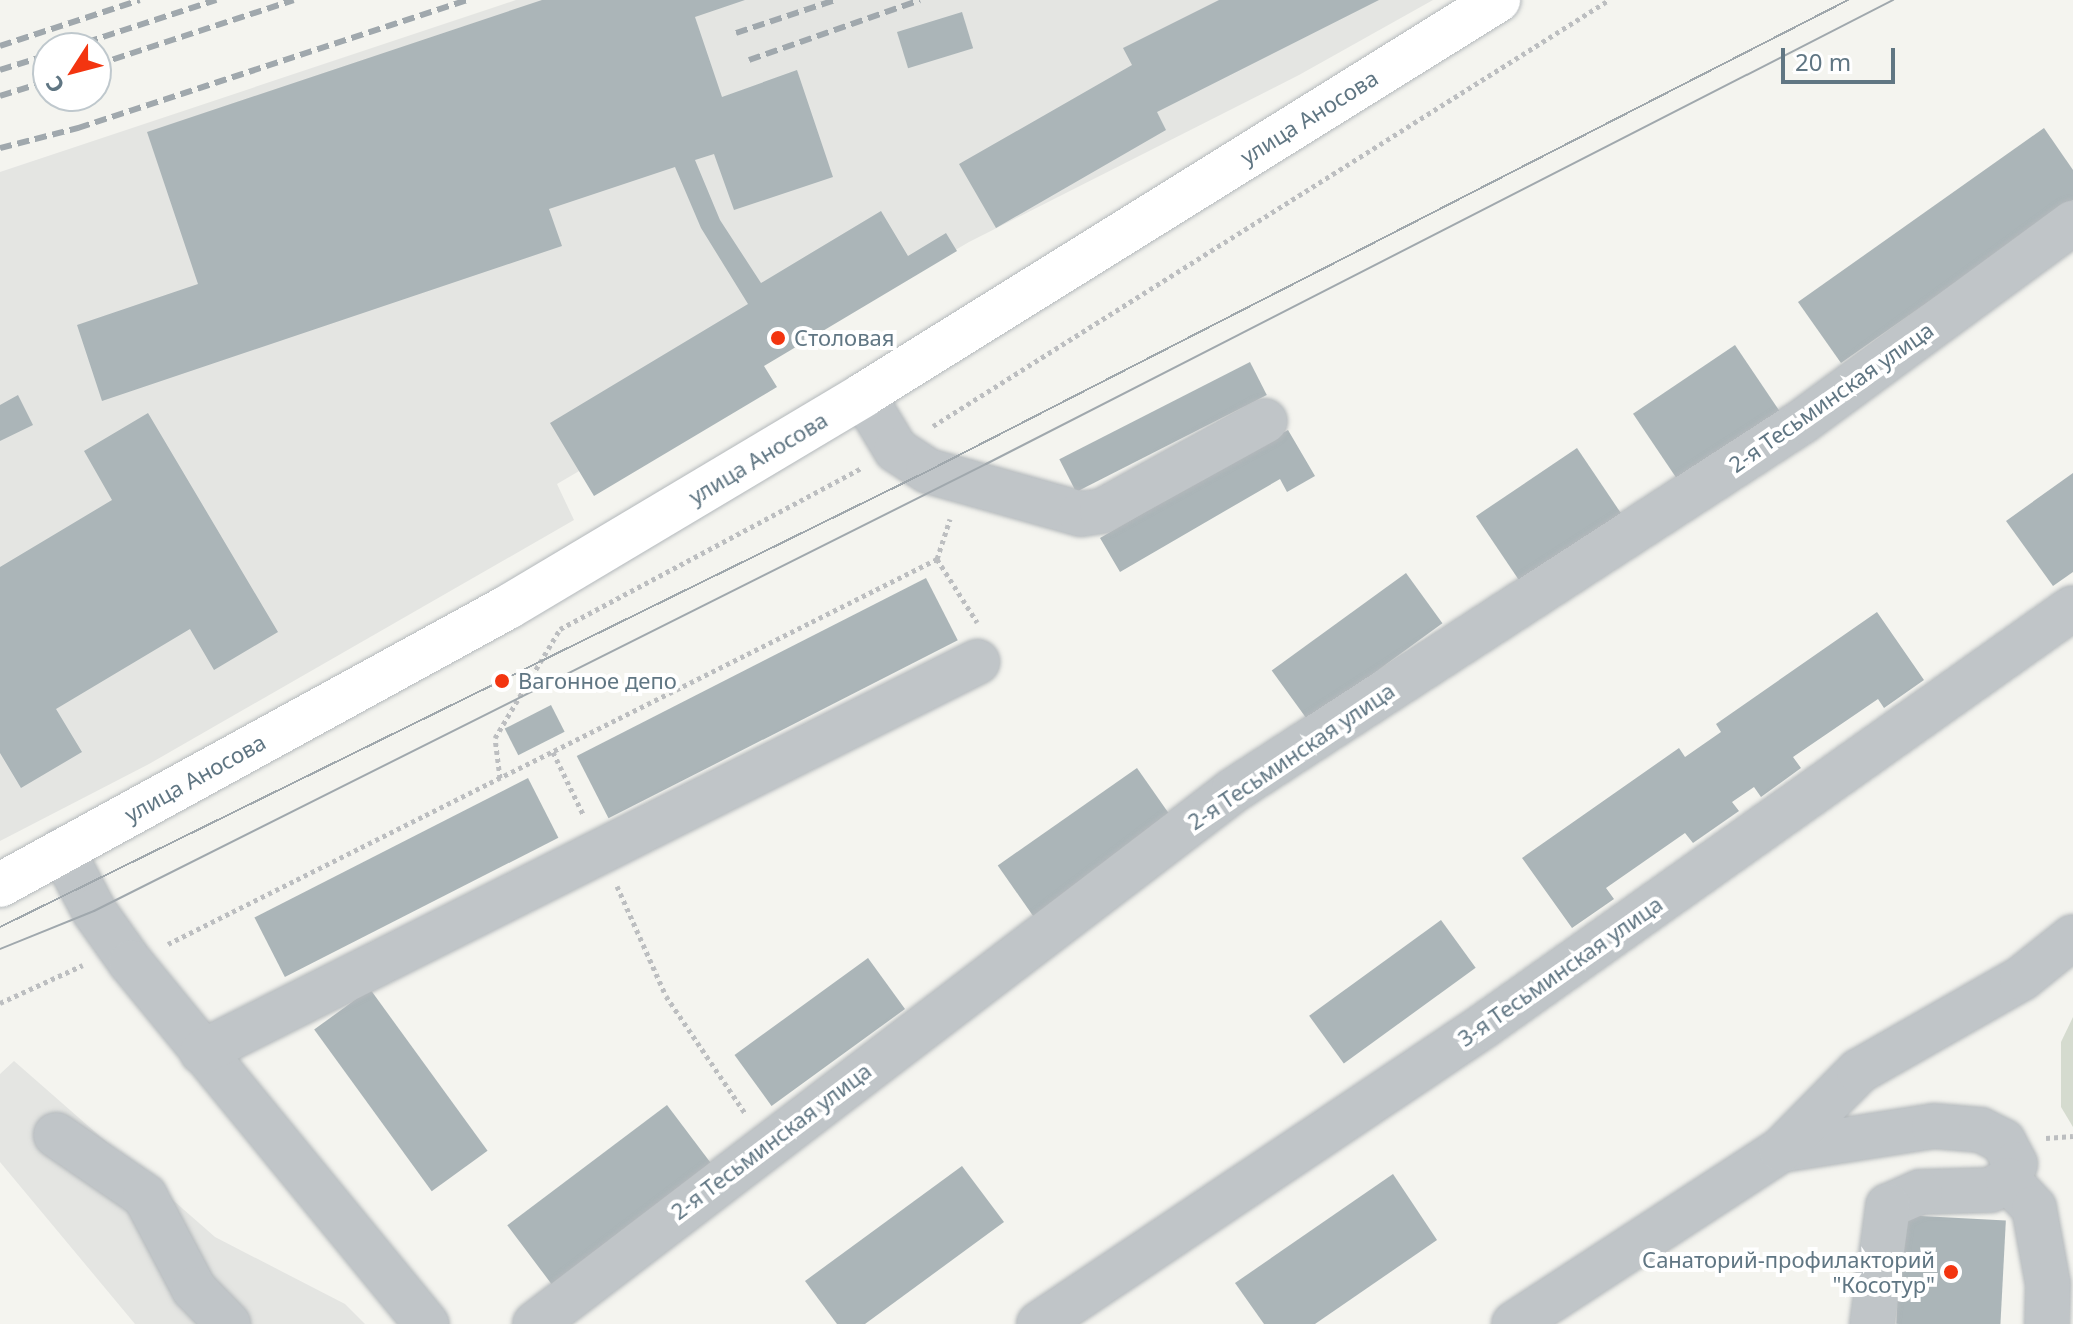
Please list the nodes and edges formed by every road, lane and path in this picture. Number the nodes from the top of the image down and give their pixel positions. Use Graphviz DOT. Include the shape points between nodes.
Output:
graph roads {
  1 [pos="1498,0"];
  2 [pos="1609,0"];
  3 [pos="2073,223"];
  4 [pos="863,395"];
  5 [pos="1265,421"];
  6 [pos="896,450"];
  7 [pos="962,480"];
  8 [pos="937,559"];
  9 [pos="2073,608"];
  10 [pos="977,662"];
  11 [pos="553,752"];
  12 [pos="500,778"];
  13 [pos="62,850"];
  14 [pos="601,850"];
  15 [pos="0,885"];
  16 [pos="2073,937"];
  17 [pos="131,963"];
  18 [pos="0,1003"];
  19 [pos="202,1052"];
  20 [pos="56,1135"];
  21 [pos="768,1143"];
  22 [pos="1781,1150"];
  23 [pos="2008,1180"];
  24 [pos="228,1324"];
  25 [pos="427,1324"];
  26 [pos="535,1324"];
  27 [pos="1039,1324"];
  28 [pos="1514,1324"];
  29 [pos="1872,1324"];
  30 [pos="2047,1324"];
  1 -- 4 [label="main road, улица Аносова"];
  2 -- 6 [label="path"];
  3 -- 21 [label="street, 2-я Тесьминская улица" via="1803,421 1234,790"];
  4 -- 6 [label="street"];
  4 -- 13 [label="main road, улица Аносова" via="508,607"];
  5 -- 7 [label="street" via="1102,511 1081,514"];
  6 -- 7 [label="street" via="928,471"];
  6 -- 12 [label="path" via="560,629 495,738"];
  7 -- 8 [label="path"];
  8 -- 10 [label="path" via="982,630 985,643"];
  8 -- 11 [label="path"];
  9 -- 27 [label="street, 3-я Тесьминская улица" via="1482,1027"];
  10 -- 14 [label="street"];
  11 -- 12 [label="path"];
  11 -- 14 [label="path"];
  12 -- 17 [label="path"];
  13 -- 15 [label="main road, улица Аносова"];
  13 -- 17 [label="street" via="94,911"];
  14 -- 19 [label="street"];
  14 -- 21 [label="path" via="666,996 702,1056"];
  16 -- 22 [label="street" via="2022,978 1859,1071"];
  17 -- 18 [label="path" via="88,962"];
  17 -- 19 [label="street"];
  19 -- 25 [label="street"];
  20 -- 24 [label="street" via="145,1196 194,1289"];
  21 -- 26 [label="street, 2-я Тесьминская улица"];
  22 -- 23 [label="street" via="1934,1126 1981,1130 2003,1141 2015,1164"];
  22 -- 28 [label="street"];
  23 -- 29 [label="street" via="1991,1190 1920,1192 1888,1206"];
  23 -- 30 [label="street" via="2034,1208 2048,1284"];
}
